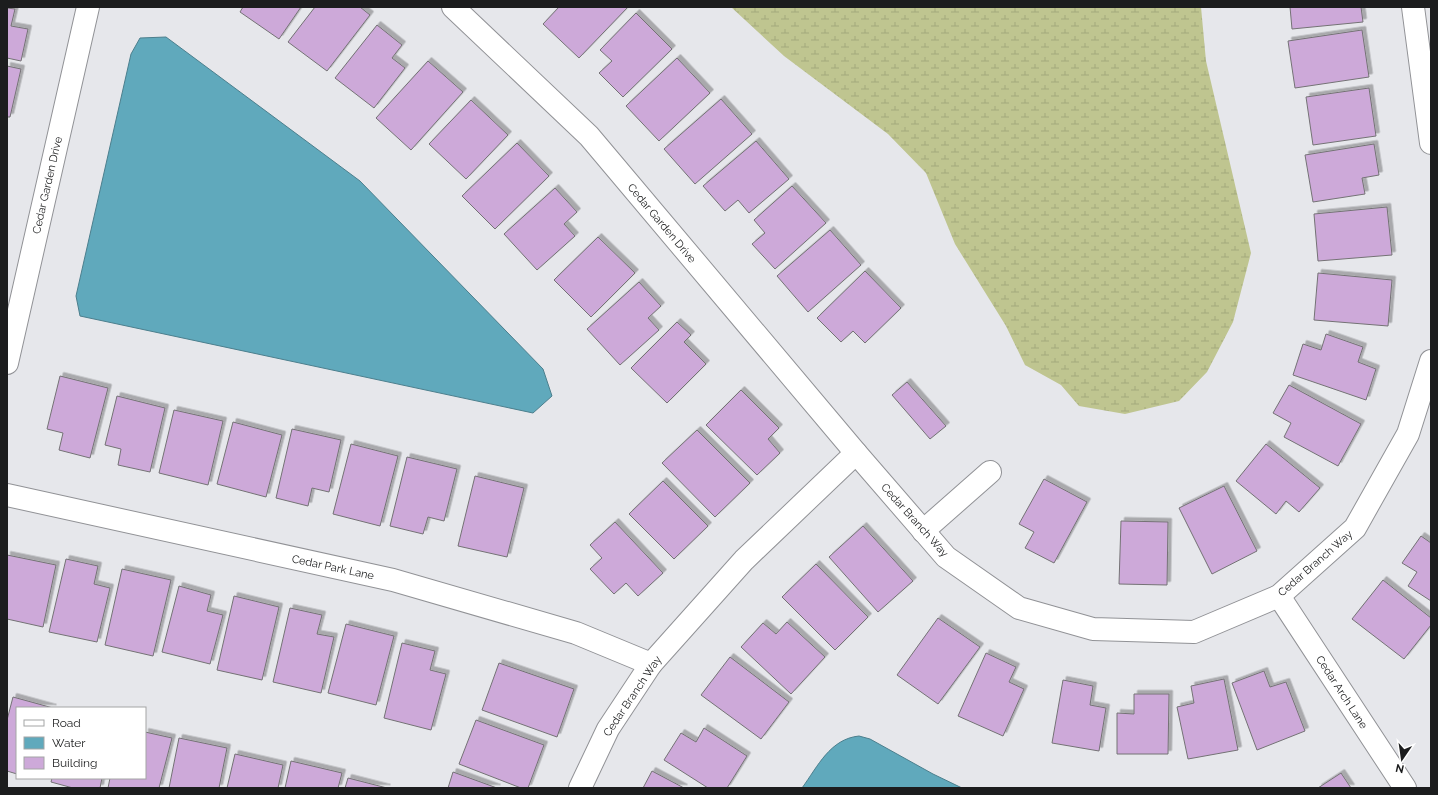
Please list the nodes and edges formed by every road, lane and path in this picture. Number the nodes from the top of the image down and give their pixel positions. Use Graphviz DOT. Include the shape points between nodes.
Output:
graph roads {
  1 [pos="88,7"];
  2 [pos="453,7"];
  3 [pos="1413,7"];
  4 [pos="1431,142"];
  5 [pos="1431,361"];
  6 [pos="7,363"];
  7 [pos="856,453"];
  8 [pos="990,472"];
  9 [pos="7,495"];
  10 [pos="923,531"];
  11 [pos="1279,596"];
  12 [pos="651,664"];
  13 [pos="580,788"];
  14 [pos="1405,788"];
  1 -- 6 [label="street, Cedar Garden Drive"];
  2 -- 7 [label="street, Cedar Garden Drive" via="589,136"];
  3 -- 4 [label="street"];
  5 -- 11 [label="street, Cedar Branch Way" via="1408,434 1355,528"];
  7 -- 10 [label="street, Cedar Branch Way"];
  7 -- 12 [label="street, Cedar Branch Way" via="744,560"];
  8 -- 10 [label="street"];
  9 -- 12 [label="street, Cedar Park Lane" via="393,580 576,633"];
  10 -- 11 [label="street, Cedar Branch Way" via="946,557 1019,608 1093,629 1194,632"];
  11 -- 14 [label="street, Cedar Arch Lane"];
  12 -- 13 [label="street, Cedar Branch Way" via="608,729"];
}
